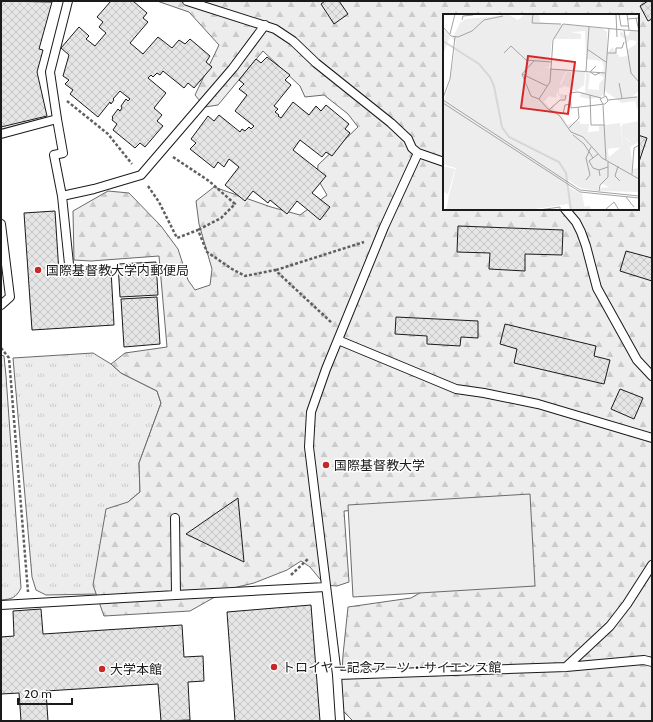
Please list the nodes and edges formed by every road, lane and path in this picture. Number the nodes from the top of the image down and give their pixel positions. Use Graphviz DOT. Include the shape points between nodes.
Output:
graph roads {
  1 [pos="68,1"];
  2 [pos="187,1"];
  3 [pos="265,25"];
  4 [pos="53,91"];
  5 [pos="58,119"];
  6 [pos="1,134"];
  7 [pos="163,150"];
  8 [pos="418,153"];
  9 [pos="443,162"];
  10 [pos="141,175"];
  11 [pos="62,196"];
  12 [pos="566,210"];
  13 [pos="1,224"];
  14 [pos="198,230"];
  15 [pos="380,237"];
  16 [pos="69,264"];
  17 [pos="275,270"];
  18 [pos="1,305"];
  19 [pos="341,332"];
  20 [pos="338,340"];
  21 [pos="1,348"];
  22 [pos="652,376"];
  23 [pos="652,438"];
  24 [pos="175,518"];
  25 [pos="310,557"];
  26 [pos="652,565"];
  27 [pos="287,579"];
  28 [pos="326,587"];
  29 [pos="176,594"];
  30 [pos="29,603"];
  31 [pos="1,605"];
  32 [pos="652,662"];
  33 [pos="566,667"];
  34 [pos="337,675"];
  35 [pos="340,721"];
  1 -- 4 [label="lane" via="50,72"];
  2 -- 3 [label="lane"];
  3 -- 7 [label="lane"];
  3 -- 8 [label="lane" via="293,41 327,73 391,123"];
  4 -- 5 [label="lane"];
  4 -- 10 [label="path" via="108,134"];
  5 -- 6 [label="lane"];
  5 -- 11 [label="lane" via="63,152 54,155"];
  7 -- 10 [label="lane"];
  7 -- 14 [label="path" via="235,204 221,218"];
  8 -- 9 [label="lane"];
  8 -- 15 [label="lane"];
  10 -- 11 [label="lane"];
  10 -- 14 [label="path" via="159,202 177,238"];
  11 -- 16 [label="lane"];
  12 -- 22 [label="lane" via="581,232 597,288 637,360"];
  13 -- 18 [label="lane" via="10,297"];
  14 -- 17 [label="path" via="207,252 245,276"];
  15 -- 17 [label="path"];
  15 -- 19 [label="lane"];
  17 -- 19 [label="path"];
  19 -- 20 [label="lane"];
  20 -- 23 [label="lane" via="456,389 538,404"];
  20 -- 28 [label="lane" via="311,412 309,447"];
  21 -- 30 [label="path" via="9,358"];
  24 -- 29 [label="lane"];
  25 -- 27 [label="path"];
  26 -- 33 [label="lane" via="610,626"];
  28 -- 29 [label="lane"];
  28 -- 34 [label="lane"];
  29 -- 30 [label="lane"];
  30 -- 31 [label="lane"];
  32 -- 33 [label="lane" via="644,660"];
  33 -- 34 [label="lane"];
  34 -- 35 [label="lane"];
}
